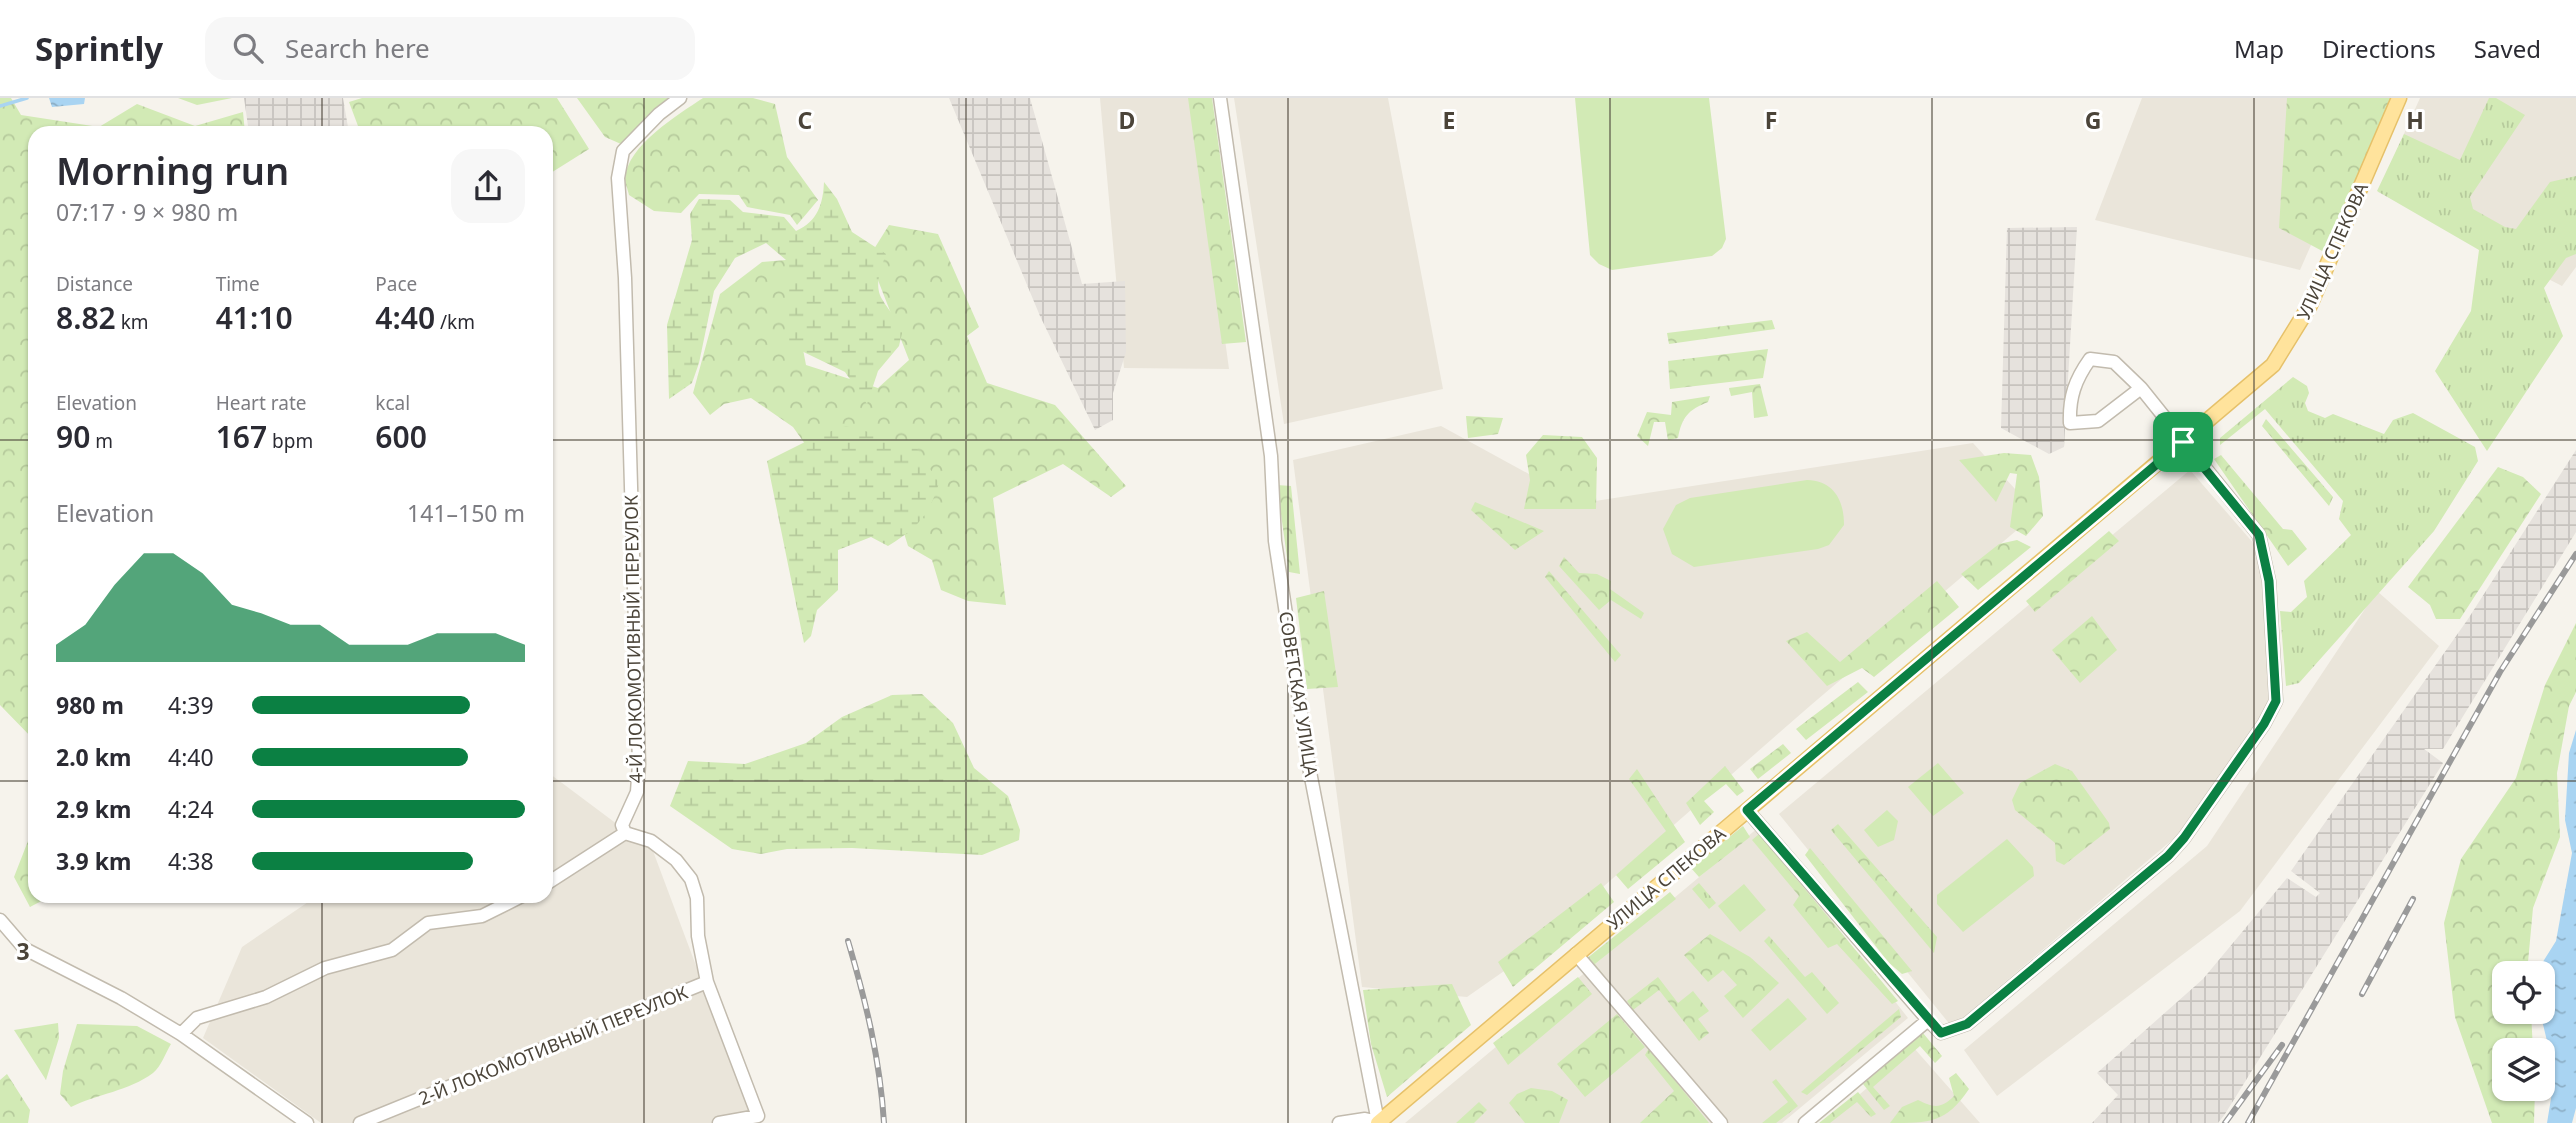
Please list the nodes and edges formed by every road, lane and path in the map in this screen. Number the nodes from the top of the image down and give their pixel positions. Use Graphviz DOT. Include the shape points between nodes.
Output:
graph roads {
  1 [pos="680,98"];
  2 [pos="1220,98"];
  3 [pos="2399,98"];
  4 [pos="2141,388"];
  5 [pos="2183,442"];
  6 [pos="1747,810"];
  7 [pos="625,833"];
  8 [pos="553,879"];
  9 [pos="508,903"];
  10 [pos="0,920"];
  11 [pos="1576,954"];
  12 [pos="707,982"];
  13 [pos="1928,1020"];
  14 [pos="181,1034"];
  15 [pos="1378,1122"];
  16 [pos="307,1123"];
  17 [pos="360,1123"];
  18 [pos="719,1123"];
  19 [pos="1339,1123"];
  20 [pos="1721,1123"];
  21 [pos="1805,1123"];
  1 -- 7 [label="street, 4-Й ЛОКОМОТИВНЫЙ ПЕРЕУЛОК" via="623,152 618,178 639,764 637,792 622,825"];
  2 -- 15 [label="street, СОВЕТСКАЯ УЛИЦА" via="1271,457 1275,541 1309,767"];
  3 -- 5 [label="main road, УЛИЦА СПЕКОВА" via="2311,305 2273,365"];
  4 -- 4 [label="street" via="2098,421 2070,423 2069,404 2077,378 2090,359 2114,362"];
  4 -- 5 [label="street"];
  5 -- 6 [label="main road, УЛИЦА СПЕКОВА"];
  5 -- 13 [label="street" via="2259,535 2269,581 2276,701 2168,856 1967,1024 1941,1033"];
  6 -- 11 [label="main road, УЛИЦА СПЕКОВА"];
  6 -- 13 [label="street"];
  7 -- 8 [label="street"];
  7 -- 12 [label="street" via="651,841 691,879"];
  9 -- 14 [label="street" via="482,916 428,923 392,950 326,968 266,997 197,1018"];
  10 -- 14 [label="street" via="25,949"];
  11 -- 15 [label="main road, УЛИЦА СПЕКОВА"];
  11 -- 20 [label="street"];
  12 -- 17 [label="street, 2-Й ЛОКОМОТИВНЫЙ ПЕРЕУЛОК"];
  12 -- 18 [label="street" via="758,1116"];
  13 -- 21 [label="street"];
  14 -- 16 [label="street"];
  15 -- 19 [label="street"];
}
